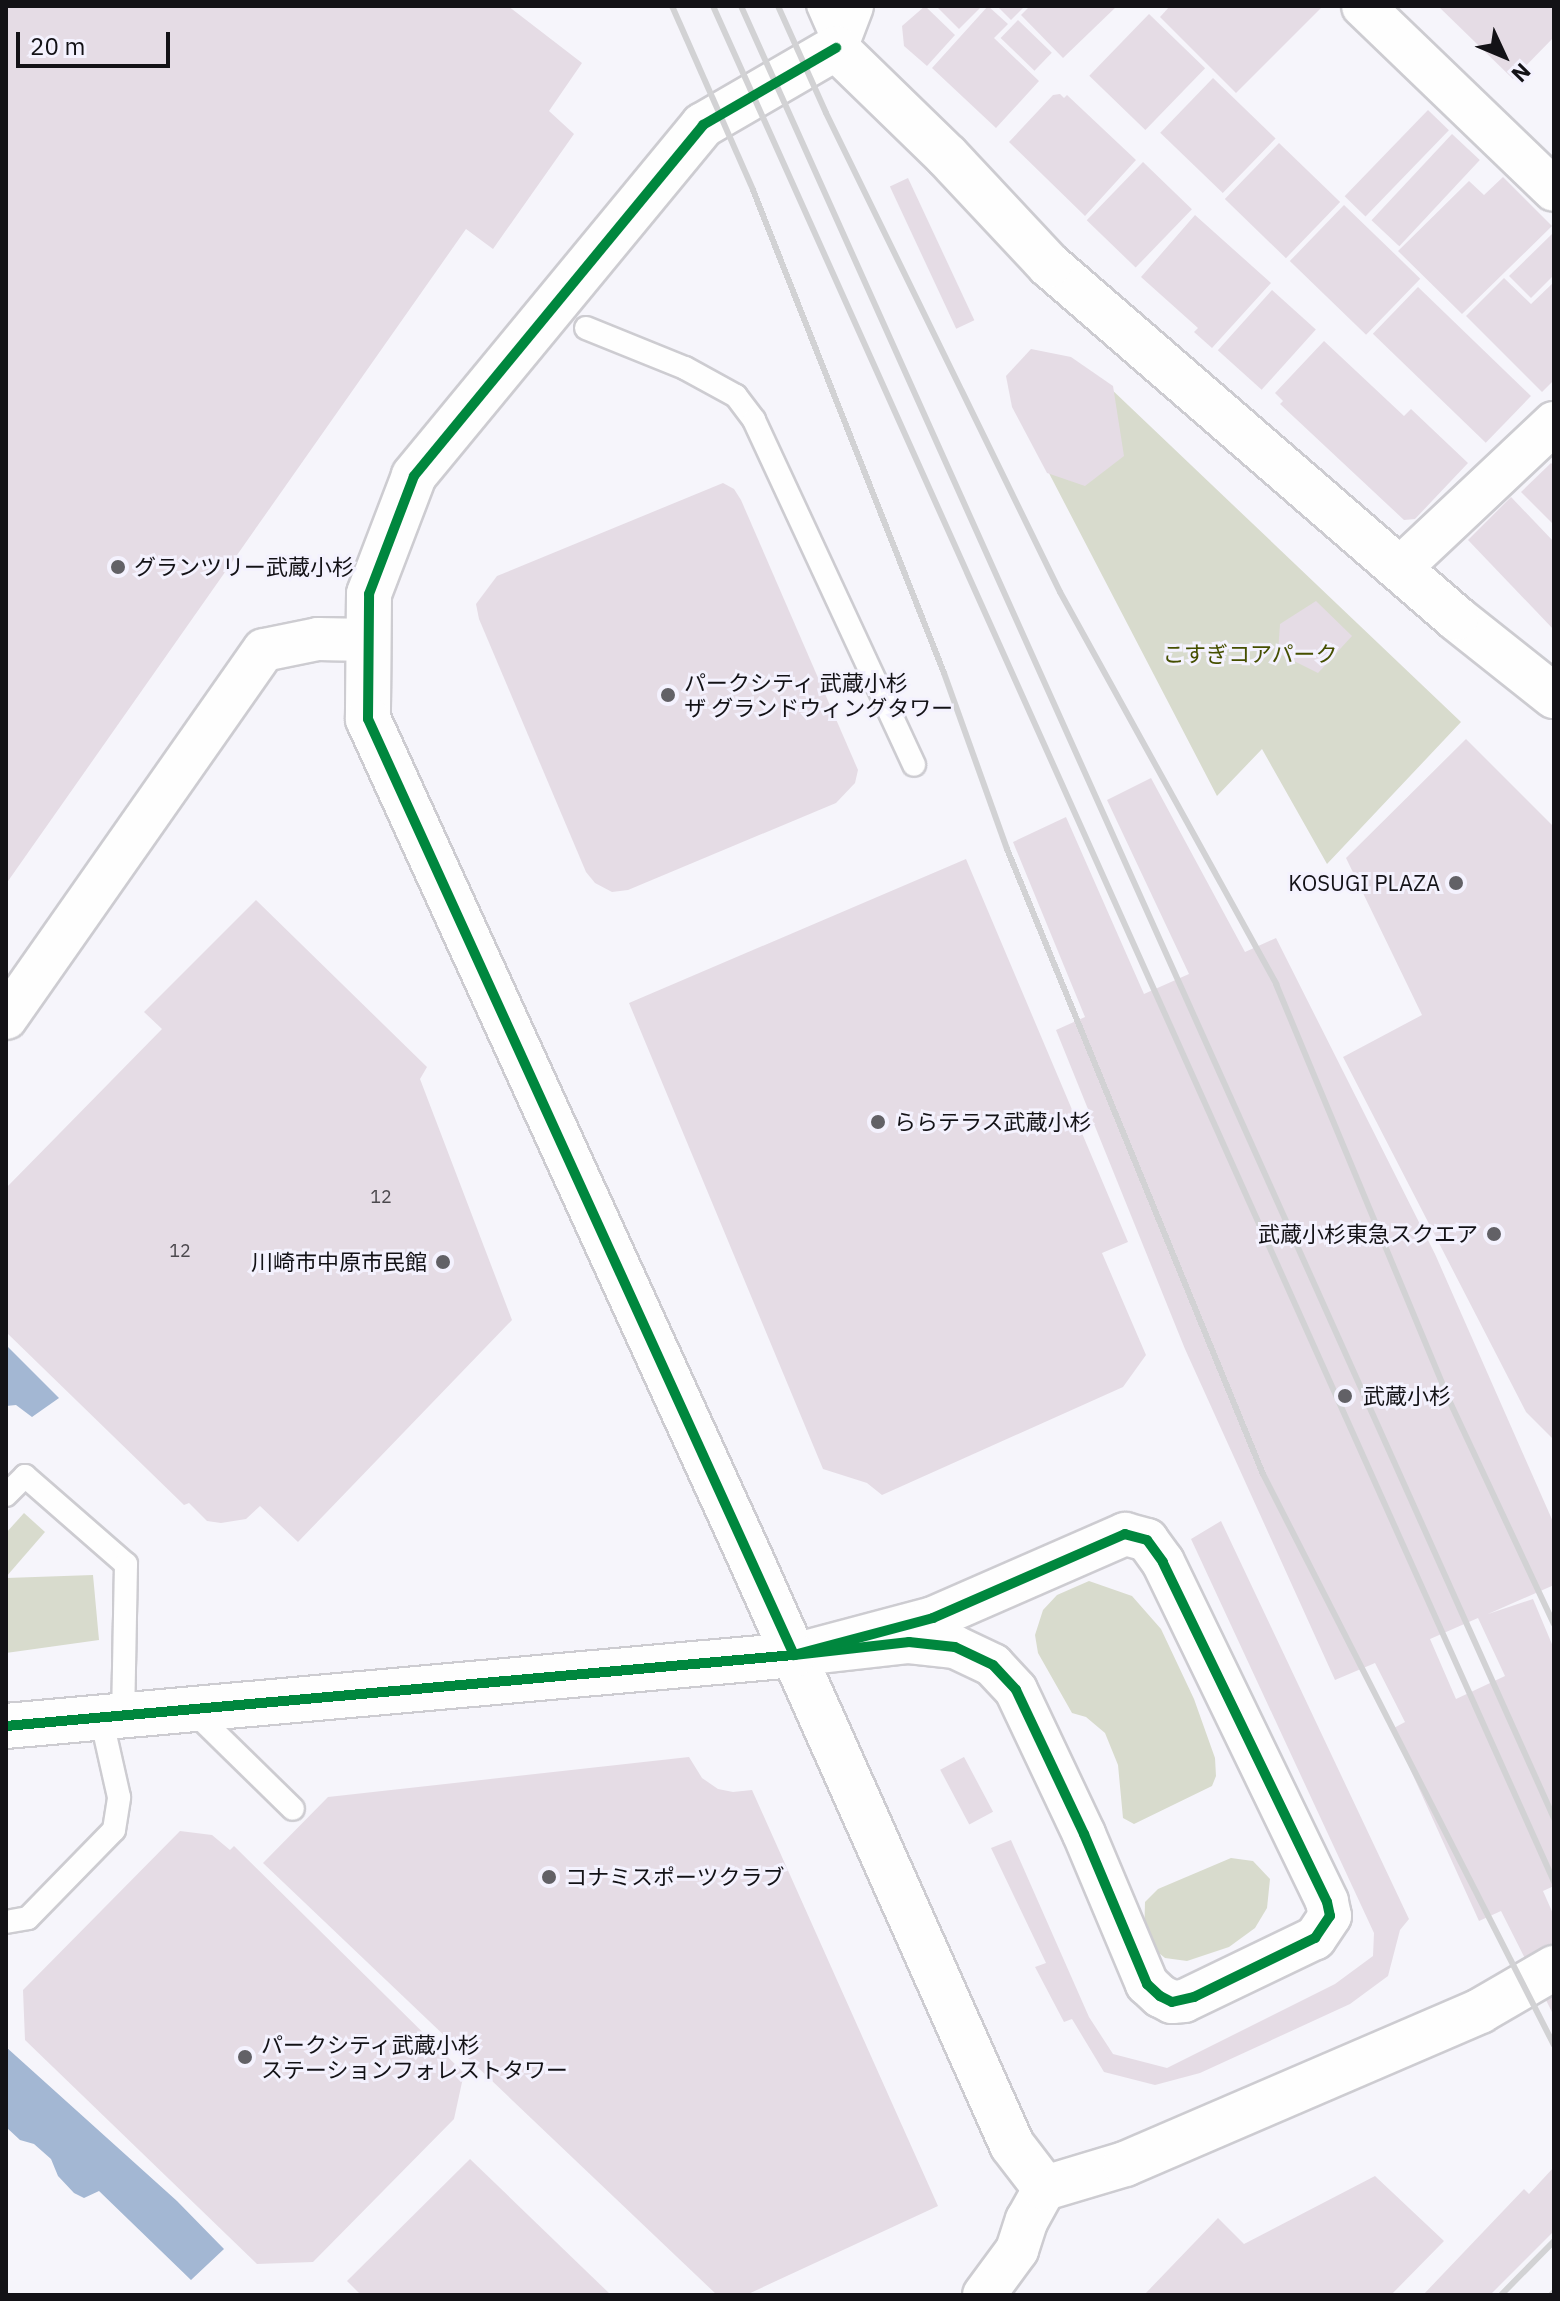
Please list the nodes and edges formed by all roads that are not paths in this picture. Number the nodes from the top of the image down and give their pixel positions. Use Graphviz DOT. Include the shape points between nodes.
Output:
graph roads {
  1 [pos="818,6"];
  2 [pos="852,6"];
  3 [pos="1363,6"];
  4 [pos="836,48"];
  5 [pos="1554,190"];
  6 [pos="586,328"];
  7 [pos="1554,423"];
  8 [pos="1399,569"];
  9 [pos="368,640"];
  10 [pos="1553,694"];
  11 [pos="914,765"];
  12 [pos="6,1018"];
  13 [pos="6,1495"];
  14 [pos="794,1655"];
  15 [pos="191,1709"];
  16 [pos="112,1716"];
  17 [pos="6,1726"];
  18 [pos="293,1809"];
  19 [pos="6,1922"];
  20 [pos="1554,1968"];
  21 [pos="1045,2188"];
  22 [pos="984,2295"];
  1 -- 4 [label="lane"];
  2 -- 4 [label="street"];
  3 -- 5 [label="street"];
  4 -- 8 [label="street" via="1049,265"];
  4 -- 9 [label="street" via="703,125 414,476 369,594"];
  6 -- 11 [label="lane" via="715,382 736,396 754,420"];
  7 -- 8 [label="street"];
  8 -- 10 [label="street"];
  9 -- 12 [label="street" via="318,639 264,650"];
  9 -- 14 [label="street" via="368,719"];
  13 -- 16 [label="lane" via="25,1476 126,1564"];
  14 -- 14 [label="street" via="933,1618 1125,1534 1147,1540 1177,1590 1330,1916 1315,1938 1194,1997 1172,2002 1147,1984 1016,1690 993,1665 955,1647 909,1642"];
  14 -- 15 [label="street"];
  14 -- 21 [label="street" via="1012,2145"];
  15 -- 16 [label="street"];
  15 -- 18 [label="lane"];
  16 -- 17 [label="street"];
  16 -- 19 [label="lane" via="119,1797 114,1830 28,1918"];
  20 -- 21 [label="street" via="1480,2011 1226,2121 1125,2164"];
  21 -- 22 [label="street" via="1017,2250"];
}
